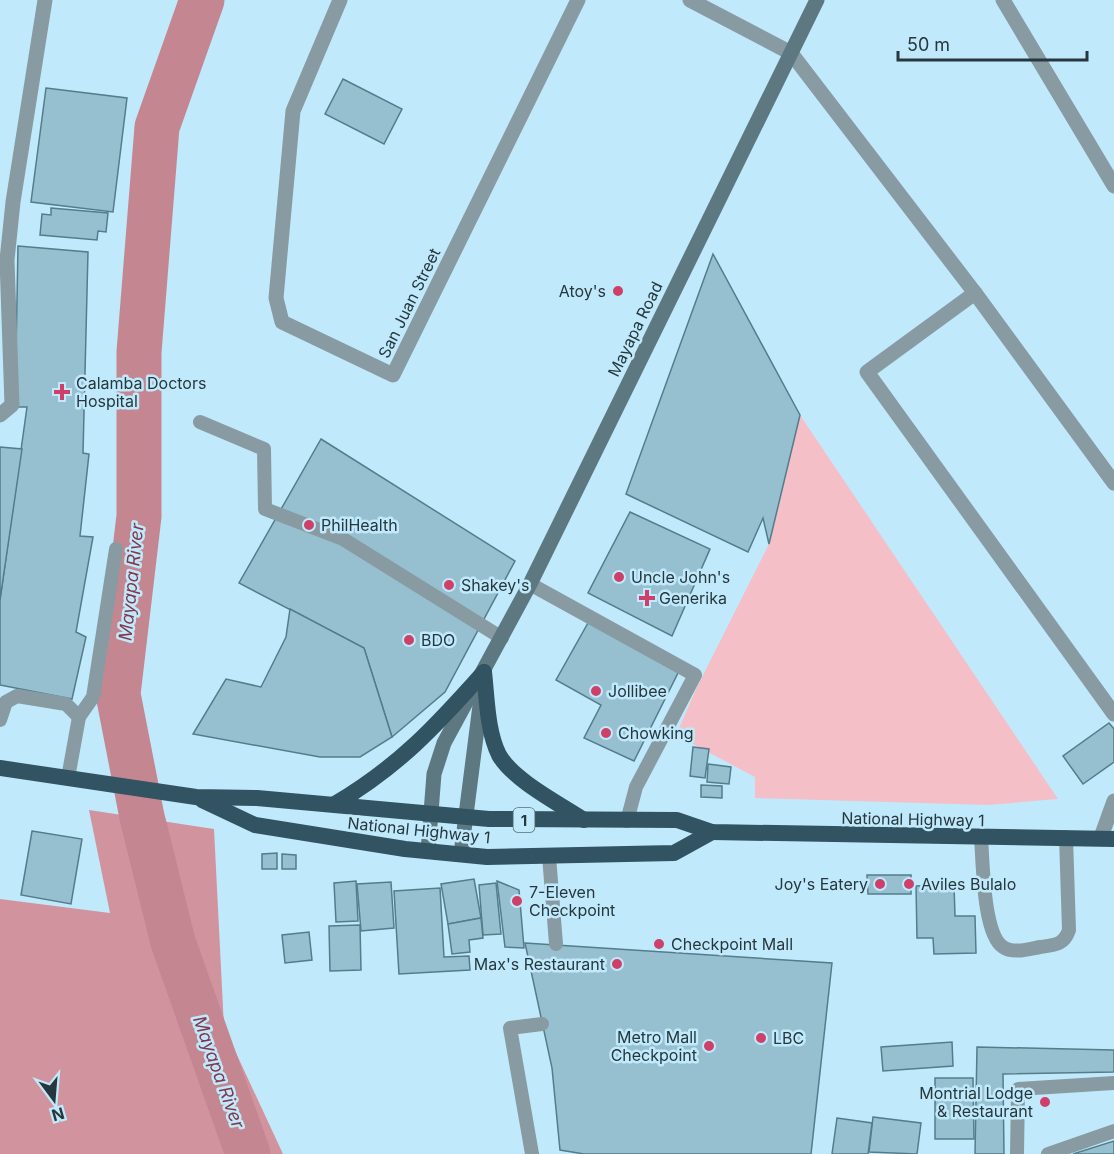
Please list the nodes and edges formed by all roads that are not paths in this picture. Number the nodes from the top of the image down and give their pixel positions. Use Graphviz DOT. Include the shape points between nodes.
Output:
graph roads {
  1 [pos="45,0"];
  2 [pos="340,0"];
  3 [pos="578,0"];
  4 [pos="690,0"];
  5 [pos="817,0"];
  6 [pos="1003,0"];
  7 [pos="791,53"];
  8 [pos="1114,186"];
  9 [pos="4,260"];
  10 [pos="975,293"];
  11 [pos="0,415"];
  12 [pos="200,422"];
  13 [pos="1114,483"];
  14 [pos="116,549"];
  15 [pos="530,584"];
  16 [pos="502,638"];
  17 [pos="484,672"];
  18 [pos="1114,714"];
  19 [pos="79,717"];
  20 [pos="0,720"];
  21 [pos="0,768"];
  22 [pos="75,779"];
  23 [pos="196,797"];
  24 [pos="1114,801"];
  25 [pos="335,804"];
  26 [pos="431,814"];
  27 [pos="465,817"];
  28 [pos="584,820"];
  29 [pos="627,821"];
  30 [pos="712,832"];
  31 [pos="1066,837"];
  32 [pos="981,838"];
  33 [pos="1108,838"];
  34 [pos="428,851"];
  35 [pos="462,854"];
  36 [pos="549,856"];
  37 [pos="556,944"];
  38 [pos="542,1024"];
  39 [pos="1114,1083"];
  40 [pos="1114,1131"];
  41 [pos="532,1154"];
  42 [pos="1017,1154"];
  43 [pos="1048,1154"];
  1 -- 9 [label="street"];
  2 -- 3 [label="street, San Juan Street" via="293,111 276,298 282,322 393,375"];
  4 -- 7 [label="street"];
  5 -- 7 [label="main road, Mayapa Road"];
  6 -- 8 [label="street"];
  7 -- 10 [label="street"];
  7 -- 15 [label="main road, Mayapa Road"];
  9 -- 11 [label="street" via="12,405"];
  10 -- 13 [label="street"];
  10 -- 18 [label="street" via="867,372"];
  12 -- 16 [label="lane" via="264,449 265,509 343,539"];
  14 -- 19 [label="lane" via="93,697"];
  15 -- 16 [label="main road, Mayapa Road"];
  15 -- 29 [label="lane" via="695,675 636,787"];
  16 -- 17 [label="main road, Mayapa Road"];
  17 -- 25 [label="highway" via="398,762"];
  17 -- 26 [label="main road, Mayapa Road" via="438,758"];
  17 -- 27 [label="main road, Mayapa Road"];
  17 -- 28 [label="highway" via="493,736 503,760 515,773"];
  19 -- 20 [label="lane" via="66,704 16,696 6,702"];
  19 -- 22 [label="lane"];
  21 -- 22 [label="highway, National Highway 1 / 1"];
  22 -- 23 [label="highway, National Highway 1 / 1"];
  23 -- 25 [label="highway, National Highway 1 / 1"];
  23 -- 34 [label="highway, National Highway 1 / 1" via="255,825"];
  24 -- 33 [label="street"];
  25 -- 26 [label="highway, National Highway 1 / 1"];
  26 -- 27 [label="highway, National Highway 1 / 1"];
  26 -- 34 [label="main road, Mayapa Road"];
  27 -- 28 [label="highway, National Highway 1 / 1"];
  27 -- 35 [label="main road, Mayapa Road"];
  28 -- 29 [label="highway, National Highway 1 / 1"];
  29 -- 30 [label="highway, National Highway 1 / 1" via="676,820"];
  30 -- 32 [label="highway, National Highway 1 / 1"];
  30 -- 36 [label="highway, National Highway 1 / 1" via="674,854"];
  31 -- 32 [label="highway, National Highway 1 / 1"];
  31 -- 32 [label="lane" via="1066,938 1059,945 1012,951 1002,947 994,936"];
  31 -- 33 [label="highway, National Highway 1 / 1"];
  34 -- 35 [label="highway, National Highway 1 / 1"];
  35 -- 36 [label="highway, National Highway 1 / 1"];
  36 -- 37 [label="lane"];
  38 -- 41 [label="lane" via="510,1028"];
  39 -- 42 [label="lane" via="1018,1089"];
  40 -- 43 [label="lane"];
}
